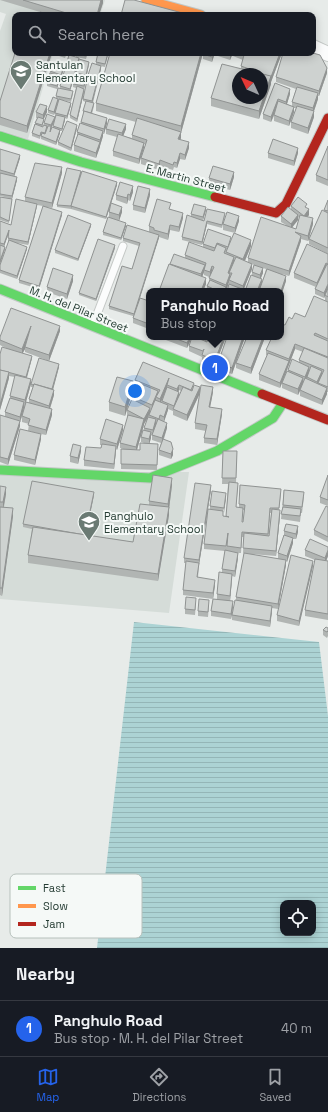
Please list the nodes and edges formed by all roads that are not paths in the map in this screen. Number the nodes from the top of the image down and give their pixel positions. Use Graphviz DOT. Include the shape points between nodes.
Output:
graph roads {
  1 [pos="146,0"];
  2 [pos="190,12"];
  3 [pos="316,48"];
  4 [pos="328,54"];
  5 [pos="328,118"];
  6 [pos="325,133"];
  7 [pos="0,136"];
  8 [pos="123,246"];
  9 [pos="0,289"];
  10 [pos="92,327"];
  11 [pos="283,403"];
  12 [pos="328,420"];
  13 [pos="0,470"];
  1 -- 2 [label="main road"];
  3 -- 4 [label="street"];
  5 -- 6 [label="main road"];
  6 -- 7 [label="main road, E. Martin Street" via="286,204 276,213 103,168"];
  8 -- 10 [label="lane"];
  9 -- 10 [label="main road, M. H. del Pilar Street"];
  10 -- 11 [label="main road, M. H. del Pilar Street"];
  11 -- 12 [label="main road, M. H. del Pilar Street"];
  11 -- 13 [label="main road" via="273,418 217,452 150,478"];
}
